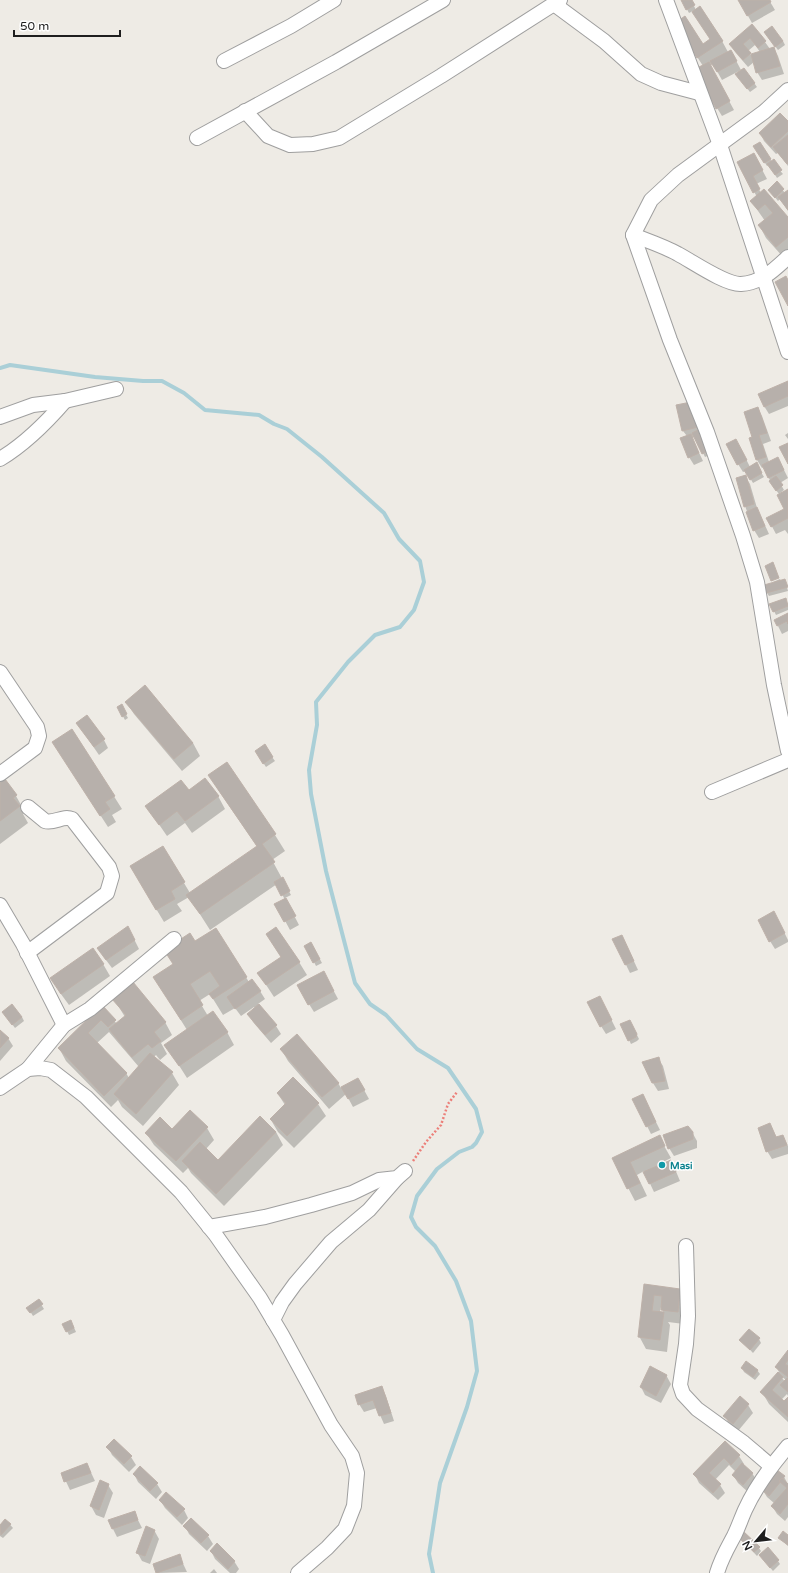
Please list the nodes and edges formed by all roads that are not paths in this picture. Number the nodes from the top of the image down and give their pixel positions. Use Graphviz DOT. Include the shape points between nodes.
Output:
graph roads {
  1 [pos="334,0"];
  2 [pos="443,0"];
  3 [pos="666,0"];
  4 [pos="557,2"];
  5 [pos="224,61"];
  6 [pos="788,90"];
  7 [pos="699,93"];
  8 [pos="245,112"];
  9 [pos="197,138"];
  10 [pos="720,145"];
  11 [pos="633,235"];
  12 [pos="788,257"];
  13 [pos="764,278"];
  14 [pos="788,352"];
  15 [pos="116,389"];
  16 [pos="65,401"];
  17 [pos="0,417"];
  18 [pos="0,459"];
  19 [pos="0,672"];
  20 [pos="788,751"];
  21 [pos="788,760"];
  22 [pos="0,774"];
  23 [pos="712,792"];
  24 [pos="28,806"];
  25 [pos="0,905"];
  26 [pos="174,939"];
  27 [pos="27,953"];
  28 [pos="64,1025"];
  29 [pos="28,1069"];
  30 [pos="0,1088"];
  31 [pos="209,1227"];
  32 [pos="686,1246"];
  33 [pos="273,1320"];
  34 [pos="788,1446"];
  35 [pos="771,1466"];
  36 [pos="298,1573"];
  37 [pos="717,1573"];
  1 -- 5 [label="street"];
  2 -- 8 [label="street"];
  3 -- 7 [label="street"];
  4 -- 7 [label="street" via="641,74 661,83"];
  4 -- 8 [label="street" via="339,138 313,144 290,145 268,136"];
  6 -- 10 [label="street" via="764,112"];
  7 -- 10 [label="street"];
  8 -- 9 [label="street"];
  10 -- 11 [label="street" via="678,175 651,200"];
  10 -- 13 [label="street"];
  11 -- 13 [label="street" via="678,254 734,284"];
  11 -- 20 [label="street" via="670,340 707,432 757,582"];
  12 -- 13 [label="street"];
  13 -- 14 [label="street"];
  15 -- 16 [label="street"];
  16 -- 17 [label="street" via="33,405"];
  16 -- 18 [label="street" via="30,436"];
  19 -- 22 [label="street" via="37,727 39,736 35,748"];
  21 -- 23 [label="street"];
  24 -- 27 [label="street" via="48,822 66,817 72,819 109,867 112,876 108,893"];
  25 -- 27 [label="street"];
  26 -- 28 [label="street" via="90,1009"];
  27 -- 28 [label="street"];
  28 -- 29 [label="street"];
  29 -- 30 [label="street"];
  29 -- 31 [label="street" via="51,1070 86,1097 181,1192"];
  31 -- 33 [label="street"];
  31 -- 33 [label="street" via="265,1217 311,1205 352,1193 379,1180 401,1174 369,1210 331,1242 316,1259 282,1302"];
  32 -- 35 [label="street" via="688,1316 680,1385 683,1394"];
  33 -- 36 [label="street" via="331,1425 352,1456 357,1473 354,1506 345,1529"];
  34 -- 35 [label="street"];
  35 -- 37 [label="street" via="745,1510"];
}
